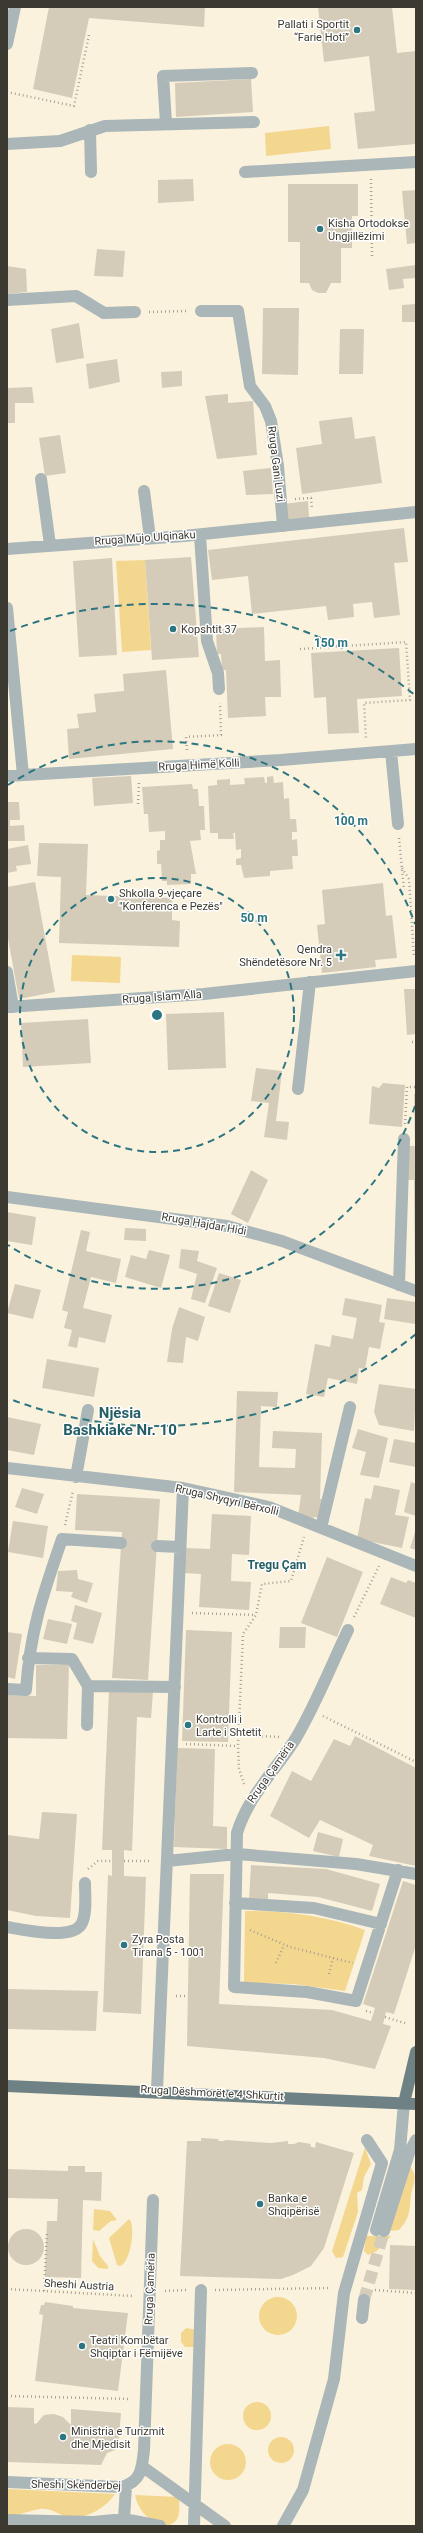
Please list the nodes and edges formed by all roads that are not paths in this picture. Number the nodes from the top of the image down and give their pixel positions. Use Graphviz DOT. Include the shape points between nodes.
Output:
graph roads {
  1 [pos="15,7"];
  2 [pos="7,44"];
  3 [pos="252,73"];
  4 [pos="254,122"];
  5 [pos="166,123"];
  6 [pos="90,130"];
  7 [pos="7,144"];
  8 [pos="416,162"];
  9 [pos="91,172"];
  10 [pos="245,172"];
  11 [pos="7,300"];
  12 [pos="201,311"];
  13 [pos="135,312"];
  14 [pos="41,479"];
  15 [pos="144,491"];
  16 [pos="416,512"];
  17 [pos="283,526"];
  18 [pos="200,535"];
  19 [pos="150,538"];
  20 [pos="50,545"];
  21 [pos="7,548"];
  22 [pos="7,608"];
  23 [pos="219,689"];
  24 [pos="416,749"];
  25 [pos="391,752"];
  26 [pos="24,775"];
  27 [pos="7,776"];
  28 [pos="398,824"];
  29 [pos="414,971"];
  30 [pos="7,972"];
  31 [pos="310,982"];
  32 [pos="10,1007"];
  33 [pos="298,1089"];
  34 [pos="404,1138"];
  35 [pos="7,1197"];
  36 [pos="399,1285"];
  37 [pos="416,1291"];
  38 [pos="350,1407"];
  39 [pos="88,1410"];
  40 [pos="7,1468"];
  41 [pos="76,1477"];
  42 [pos="183,1488"];
  43 [pos="321,1528"];
  44 [pos="121,1544"];
  45 [pos="157,1546"];
  46 [pos="180,1547"];
  47 [pos="416,1566"];
  48 [pos="348,1630"];
  49 [pos="28,1658"];
  50 [pos="88,1686"];
  51 [pos="175,1687"];
  52 [pos="7,1689"];
  53 [pos="87,1725"];
  54 [pos="237,1854"];
  55 [pos="167,1861"];
  56 [pos="398,1870"];
  57 [pos="416,1874"];
  58 [pos="85,1883"];
  59 [pos="235,1903"];
  60 [pos="381,1924"];
  61 [pos="7,1927"];
  62 [pos="416,2052"];
  63 [pos="7,2086"];
  64 [pos="157,2090"];
  65 [pos="410,2103"];
  66 [pos="367,2140"];
  67 [pos="416,2140"];
  68 [pos="153,2200"];
  69 [pos="201,2290"];
  70 [pos="362,2300"];
  71 [pos="360,2318"];
  72 [pos="144,2450"];
  73 [pos="142,2467"];
  74 [pos="7,2482"];
  75 [pos="126,2486"];
  76 [pos="195,2504"];
  77 [pos="124,2519"];
  78 [pos="7,2520"];
  79 [pos="141,2524"];
  80 [pos="160,2526"];
  81 [pos="194,2526"];
  82 [pos="225,2526"];
  83 [pos="283,2526"];
  1 -- 2 [label="street"];
  3 -- 5 [label="street" via="163,76"];
  4 -- 5 [label="street"];
  5 -- 6 [label="street" via="105,126"];
  6 -- 7 [label="street" via="60,141"];
  6 -- 9 [label="street"];
  8 -- 10 [label="street"];
  11 -- 13 [label="street" via="76,296 104,313"];
  12 -- 17 [label="street, Rruga Gani Luzi" via="238,312 250,386 265,406 271,421"];
  14 -- 20 [label="street"];
  15 -- 19 [label="street"];
  16 -- 17 [label="street"];
  17 -- 18 [label="street, Rruga Mujo Ulqinaku"];
  18 -- 19 [label="street, Rruga Mujo Ulqinaku"];
  18 -- 23 [label="street" via="207,641 218,674"];
  19 -- 20 [label="street, Rruga Mujo Ulqinaku"];
  20 -- 21 [label="street, Rruga Mujo Ulqinaku"];
  22 -- 26 [label="street"];
  24 -- 25 [label="street, Rruga Himë Kolli"];
  25 -- 26 [label="street, Rruga Himë Kolli"];
  25 -- 28 [label="street"];
  26 -- 27 [label="street, Rruga Himë Kolli"];
  29 -- 31 [label="street, Rruga Islam Alla"];
  30 -- 32 [label="street, Rruga Islam Alla"];
  31 -- 32 [label="street, Rruga Islam Alla" via="204,994"];
  31 -- 33 [label="street"];
  34 -- 36 [label="street"];
  35 -- 36 [label="street, Rruga Hajdar Hidi" via="227,1226 282,1241"];
  36 -- 37 [label="street, Rruga Hajdar Hidi"];
  38 -- 43 [label="street"];
  39 -- 41 [label="street"];
  40 -- 41 [label="street, Rruga Shyqyri Bërxolli"];
  41 -- 42 [label="street, Rruga Shyqyri Bërxolli"];
  42 -- 43 [label="street, Rruga Shyqyri Bërxolli" via="269,1507"];
  42 -- 46 [label="street"];
  43 -- 47 [label="street, Rruga Shyqyri Bërxolli"];
  44 -- 49 [label="street" via="62,1539 38,1609"];
  45 -- 46 [label="street"];
  46 -- 51 [label="street"];
  48 -- 54 [label="street, Rruga Çamëria" via="296,1738 250,1801 242,1817 237,1833"];
  49 -- 50 [label="street" via="72,1659"];
  49 -- 52 [label="street" via="26,1690"];
  50 -- 51 [label="street"];
  50 -- 53 [label="street"];
  51 -- 55 [label="street"];
  54 -- 55 [label="street"];
  54 -- 56 [label="street"];
  54 -- 59 [label="street, Rruga Çamëria"];
  55 -- 64 [label="street"];
  56 -- 57 [label="street"];
  56 -- 60 [label="street"];
  58 -- 61 [label="street" via="83,1922 78,1930 68,1934"];
  59 -- 60 [label="street" via="314,1908"];
  59 -- 60 [label="street, Rruga Çamëria" via="233,1985 237,1988 307,1992 356,2001"];
  62 -- 65 [label="main road"];
  63 -- 64 [label="main road, Rruga Dëshmorët e 4 Shkurtit"];
  64 -- 65 [label="main road, Rruga Dëshmorët e 4 Shkurtit"];
  65 -- 67 [label="street" via="380,2230"];
  66 -- 83 [label="street" via="382,2163 345,2288 334,2379 303,2490"];
  68 -- 72 [label="street, Rruga Çamëria"];
  69 -- 76 [label="street"];
  70 -- 71 [label="street"];
  72 -- 73 [label="street, Sheshi Skënderbej"];
  73 -- 75 [label="street, Sheshi Skënderbej" via="139,2476 132,2484"];
  73 -- 76 [label="street"];
  74 -- 75 [label="street, Sheshi Skënderbej"];
  75 -- 77 [label="street"];
  76 -- 81 [label="street"];
  76 -- 82 [label="street"];
  77 -- 78 [label="street" via="94,2522"];
  77 -- 79 [label="street"];
  79 -- 80 [label="street"];
}
